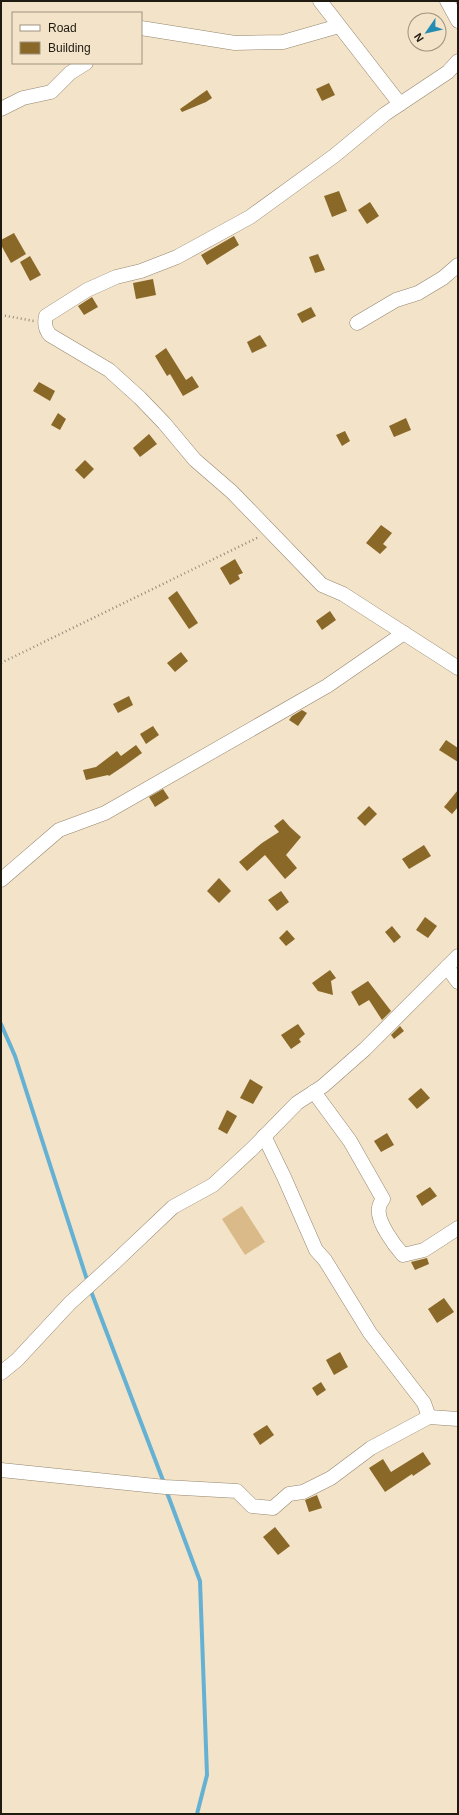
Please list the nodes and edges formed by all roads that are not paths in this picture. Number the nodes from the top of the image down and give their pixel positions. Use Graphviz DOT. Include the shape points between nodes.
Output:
graph roads {
  1 [pos="320,1"];
  2 [pos="446,1"];
  3 [pos="458,21"];
  4 [pos="339,26"];
  5 [pos="142,28"];
  6 [pos="458,61"];
  7 [pos="84,64"];
  8 [pos="400,104"];
  9 [pos="1,108"];
  10 [pos="458,265"];
  11 [pos="357,323"];
  12 [pos="404,633"];
  13 [pos="458,668"];
  14 [pos="1,880"];
  15 [pos="458,956"];
  16 [pos="447,967"];
  17 [pos="458,982"];
  18 [pos="314,1092"];
  19 [pos="264,1136"];
  20 [pos="458,1228"];
  21 [pos="1,1373"];
  22 [pos="429,1417"];
  23 [pos="458,1419"];
  24 [pos="1,1470"];
  1 -- 4 [label="street"];
  2 -- 3 [label="street"];
  4 -- 5 [label="street" via="283,42 236,43"];
  4 -- 8 [label="street"];
  6 -- 8 [label="street" via="448,72"];
  7 -- 9 [label="street" via="70,73 51,92 22,98"];
  8 -- 12 [label="street" via="250,217 177,257 141,271 116,277 87,290 46,316 45,323 50,335 109,370 140,398 164,422 195,460 232,492 322,585 343,594"];
  10 -- 11 [label="street" via="443,278 418,293 396,300"];
  12 -- 13 [label="street"];
  12 -- 14 [label="street" via="327,686 105,814 59,830"];
  15 -- 16 [label="street"];
  16 -- 17 [label="street"];
  16 -- 18 [label="street" via="365,1049"];
  18 -- 19 [label="street" via="297,1103"];
  18 -- 20 [label="street" via="350,1141 366,1169 382,1199 378,1209 382,1221 391,1240 403,1255 424,1250"];
  19 -- 21 [label="street" via="213,1185 172,1207 70,1303 17,1360"];
  19 -- 22 [label="street" via="316,1250 325,1260 370,1333 424,1403"];
  22 -- 23 [label="street"];
  22 -- 24 [label="street" via="371,1448 331,1478 303,1492 289,1494 273,1508 252,1506 238,1491 165,1487"];
}
